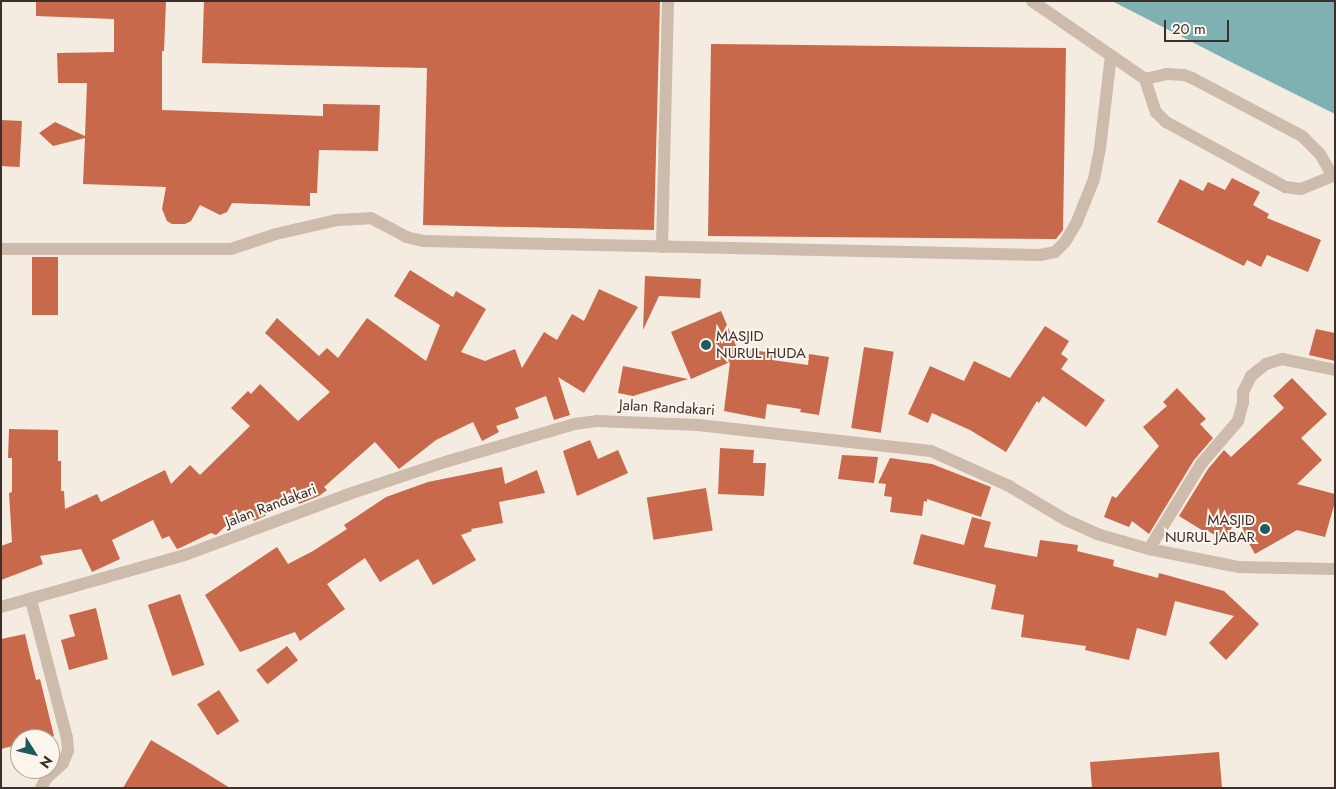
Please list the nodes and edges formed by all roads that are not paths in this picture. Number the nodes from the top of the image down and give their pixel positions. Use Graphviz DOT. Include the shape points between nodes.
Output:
graph roads {
  1 [pos="668,1"];
  2 [pos="1032,1"];
  3 [pos="1111,56"];
  4 [pos="1145,79"];
  5 [pos="1333,175"];
  6 [pos="662,247"];
  7 [pos="1,249"];
  8 [pos="1335,370"];
  9 [pos="1150,549"];
  10 [pos="1335,570"];
  11 [pos="31,600"];
  12 [pos="1,607"];
  13 [pos="42,788"];
  1 -- 6 [label="street"];
  2 -- 3 [label="street"];
  3 -- 4 [label="street"];
  3 -- 6 [label="street" via="1094,179 1076,224 1055,252 1019,256"];
  4 -- 5 [label="street" via="1166,74 1192,78 1302,136 1320,154"];
  4 -- 5 [label="street" via="1156,112 1166,122 1285,186 1301,189"];
  6 -- 7 [label="street" via="424,241 406,237 371,218 337,220 276,234 231,249"];
  8 -- 9 [label="street" via="1282,360 1266,364 1251,376 1243,392 1238,421 1201,464"];
  9 -- 10 [label="street, Jalan Randakari" via="1239,568"];
  9 -- 11 [label="street, Jalan Randakari" via="1080,527 1010,486 931,451 698,425 596,421 575,424 445,462 185,555"];
  11 -- 12 [label="street, Jalan Randakari"];
  11 -- 13 [label="street" via="68,751"];
}
